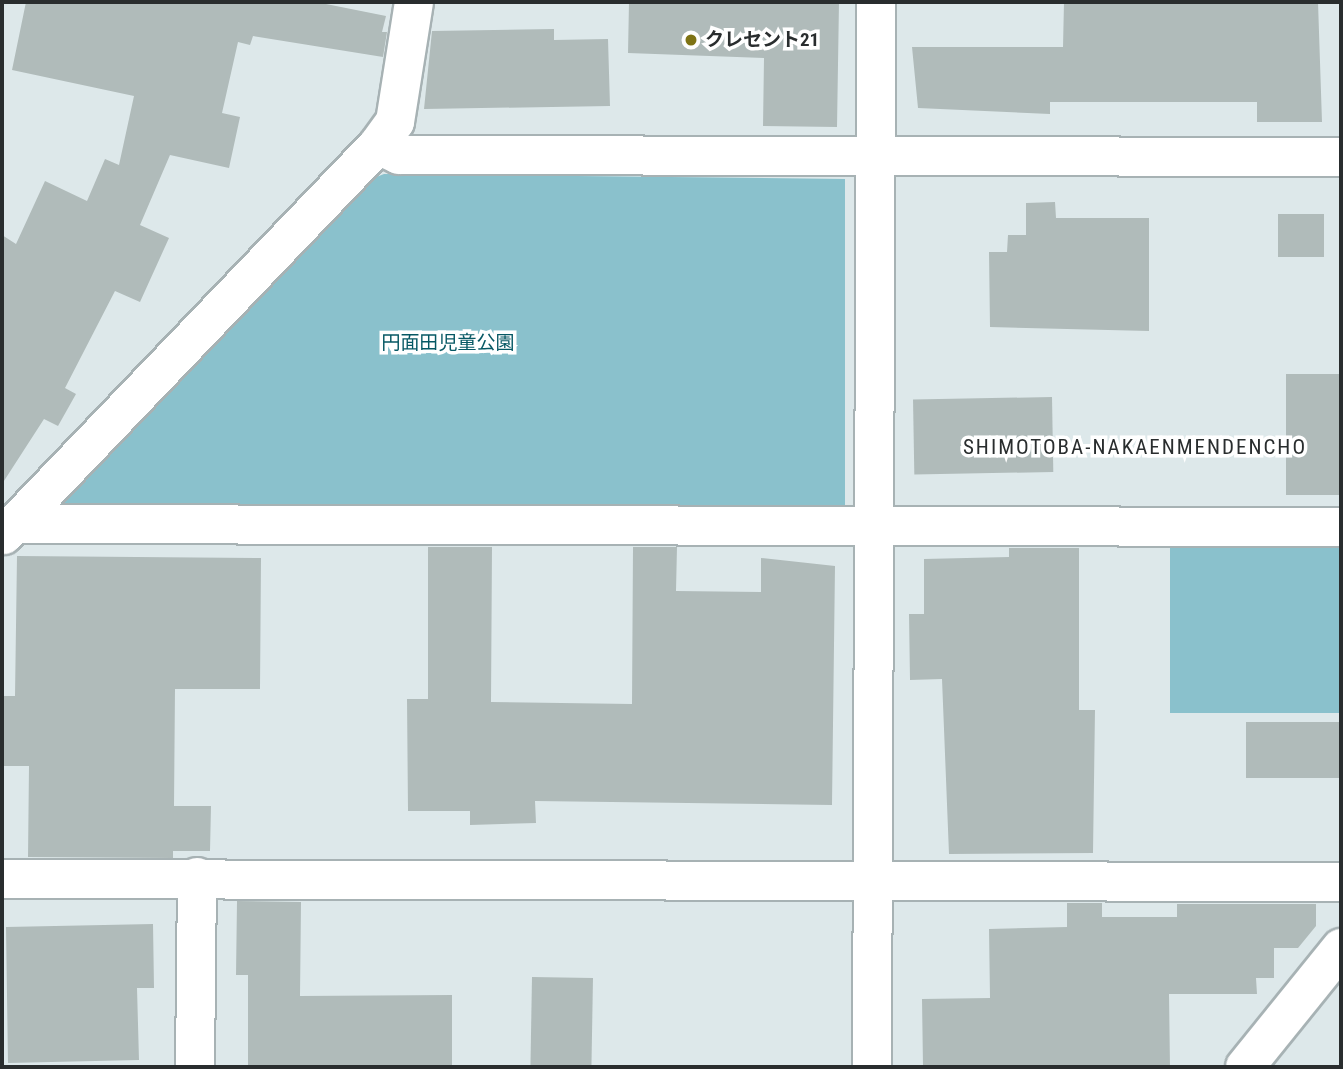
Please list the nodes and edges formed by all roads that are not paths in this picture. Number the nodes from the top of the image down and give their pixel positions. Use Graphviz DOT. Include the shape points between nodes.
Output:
graph roads {
  1 [pos="414,2"];
  2 [pos="876,2"];
  3 [pos="379,145"];
  4 [pos="875,156"];
  5 [pos="1341,157"];
  6 [pos="874,523"];
  7 [pos="1341,527"];
  8 [pos="8,530"];
  9 [pos="197,877"];
  10 [pos="2,879"];
  11 [pos="1341,882"];
  12 [pos="872,883"];
  13 [pos="1341,947"];
  14 [pos="195,1067"];
  15 [pos="872,1067"];
  16 [pos="1245,1067"];
  1 -- 3 [label="street" via="395,122"];
  2 -- 4 [label="street"];
  3 -- 4 [label="street" via="399,155"];
  3 -- 8 [label="street"];
  4 -- 5 [label="street"];
  4 -- 6 [label="street"];
  6 -- 7 [label="street"];
  6 -- 8 [label="street"];
  6 -- 12 [label="street"];
  9 -- 10 [label="street"];
  9 -- 12 [label="street"];
  9 -- 14 [label="street"];
  11 -- 12 [label="street"];
  12 -- 15 [label="street"];
  13 -- 16 [label="street"];
}
